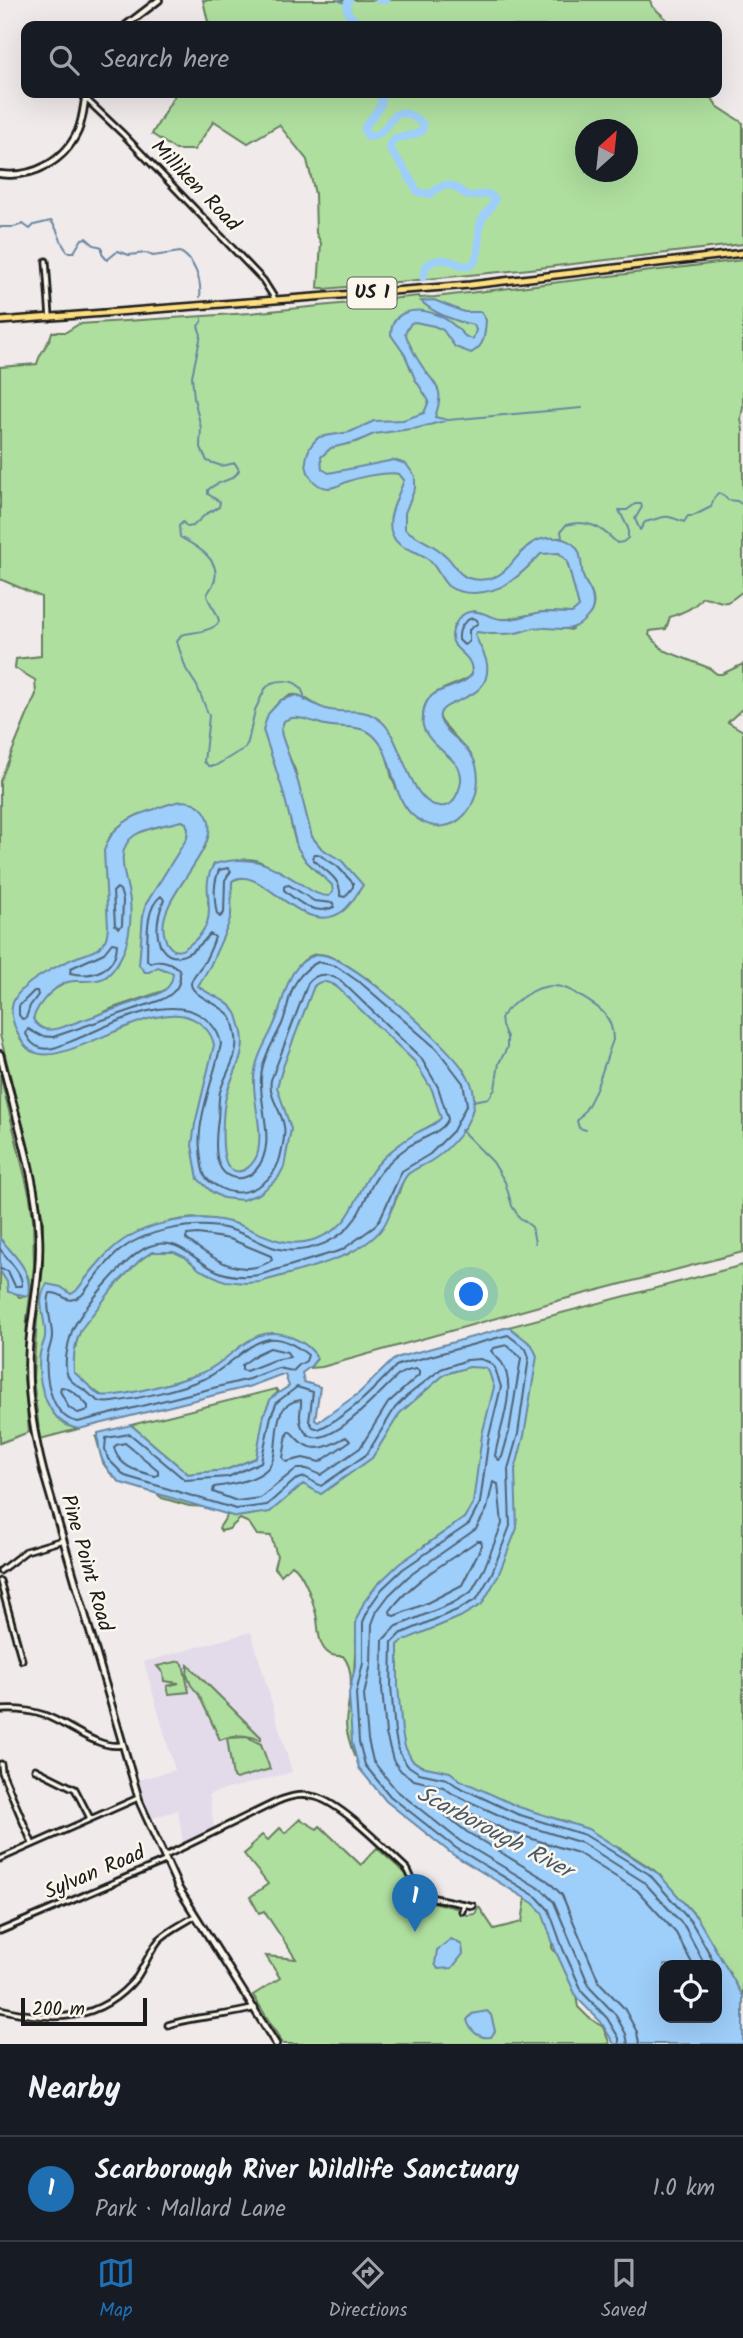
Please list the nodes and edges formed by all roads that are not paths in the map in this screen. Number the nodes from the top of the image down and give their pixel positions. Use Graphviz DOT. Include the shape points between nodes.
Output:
graph roads {
  1 [pos="159,0"];
  2 [pos="132,21"];
  3 [pos="85,98"];
  4 [pos="89,98"];
  5 [pos="0,174"];
  6 [pos="743,253"];
  7 [pos="46,261"];
  8 [pos="276,301"];
  9 [pos="50,318"];
  10 [pos="0,321"];
  11 [pos="0,1054"];
  12 [pos="63,1540"];
  13 [pos="0,1571"];
  14 [pos="0,1581"];
  15 [pos="22,1660"];
  16 [pos="0,1710"];
  17 [pos="121,1745"];
  18 [pos="1,1764"];
  19 [pos="36,1769"];
  20 [pos="138,1798"];
  21 [pos="90,1818"];
  22 [pos="32,1844"];
  23 [pos="0,1859"];
  24 [pos="164,1859"];
  25 [pos="464,1904"];
  26 [pos="473,1906"];
  27 [pos="462,1911"];
  28 [pos="195,1916"];
  29 [pos="0,1931"];
  30 [pos="255,2008"];
  31 [pos="0,2009"];
  32 [pos="168,2025"];
  33 [pos="276,2044"];
  1 -- 2 [label="main road"];
  3 -- 5 [label="main road" via="79,130 59,157 31,173"];
  4 -- 8 [label="street, Milliken Road" via="263,280"];
  6 -- 8 [label="main road, US 1" via="470,285"];
  7 -- 9 [label="street"];
  8 -- 9 [label="main road, US 1"];
  9 -- 10 [label="main road, US 1"];
  11 -- 12 [label="main road, Pine Point Road" via="39,1224 28,1364 31,1414"];
  12 -- 13 [label="street" via="26,1550"];
  12 -- 17 [label="main road, Pine Point Road"];
  14 -- 15 [label="street"];
  16 -- 17 [label="street" via="41,1714 108,1746"];
  17 -- 20 [label="main road, Pine Point Road"];
  18 -- 22 [label="street"];
  19 -- 21 [label="street" via="75,1789"];
  20 -- 21 [label="street"];
  20 -- 24 [label="main road, Pine Point Road"];
  21 -- 22 [label="street"];
  22 -- 23 [label="street"];
  24 -- 25 [label="street, Sylvan Road" via="278,1801 306,1795 333,1805 407,1869 420,1895"];
  24 -- 28 [label="main road, Pine Point Road"];
  24 -- 29 [label="street, Sylvan Road"];
  25 -- 26 [label="street"];
  25 -- 27 [label="street"];
  28 -- 30 [label="main road, Pine Point Road"];
  28 -- 31 [label="street" via="160,1939 135,1978 104,2005 49,2018"];
  30 -- 32 [label="street"];
  30 -- 33 [label="main road, Pine Point Road"];
}
